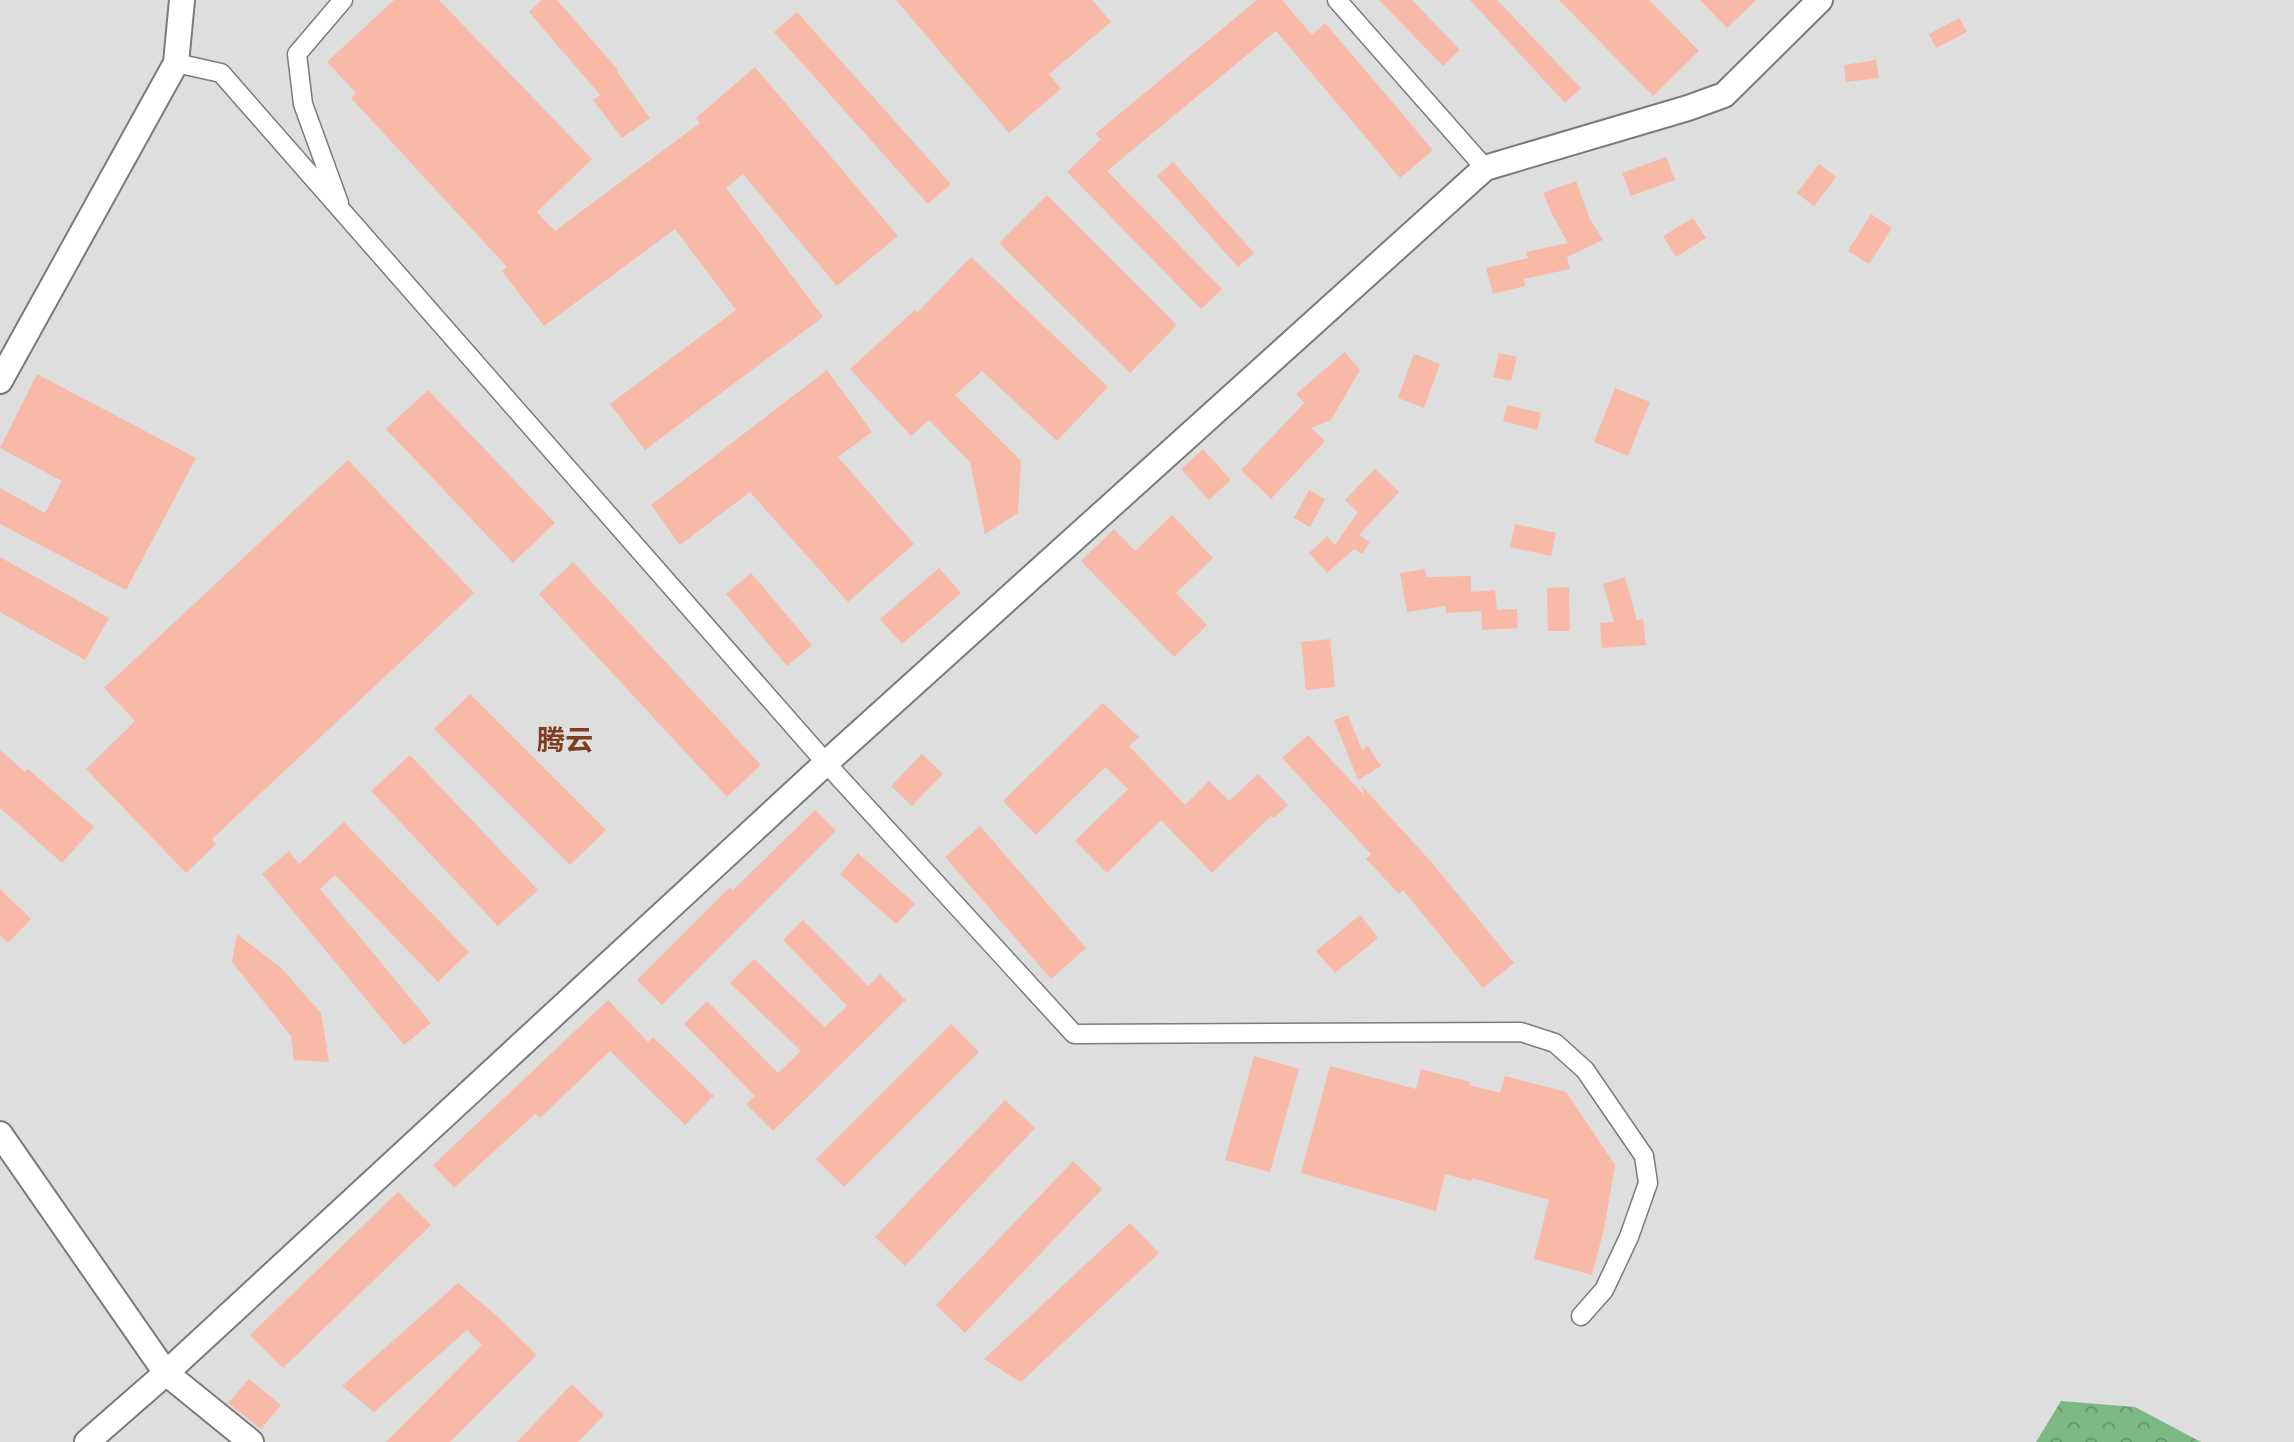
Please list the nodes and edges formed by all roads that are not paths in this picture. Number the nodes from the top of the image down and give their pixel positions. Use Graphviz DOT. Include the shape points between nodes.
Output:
graph roads {
  1 [pos="182,0"];
  2 [pos="343,0"];
  3 [pos="1337,0"];
  4 [pos="1820,0"];
  5 [pos="176,63"];
  6 [pos="1485,168"];
  7 [pos="342,213"];
  8 [pos="0,381"];
  9 [pos="826,763"];
  10 [pos="0,1134"];
  11 [pos="1581,1317"];
  12 [pos="166,1373"];
  13 [pos="87,1442"];
  14 [pos="251,1442"];
  1 -- 5 [label="street"];
  2 -- 7 [label="street" via="298,54 303,104"];
  3 -- 6 [label="street"];
  4 -- 6 [label="street" via="1724,94"];
  5 -- 7 [label="street" via="221,73"];
  5 -- 8 [label="street"];
  6 -- 9 [label="street"];
  7 -- 9 [label="street"];
  9 -- 11 [label="street" via="1074,1034 1521,1032 1555,1042 1585,1070 1644,1156 1648,1183 1604,1290"];
  9 -- 12 [label="street"];
  10 -- 12 [label="street"];
  12 -- 13 [label="street"];
  12 -- 14 [label="street"];
}
